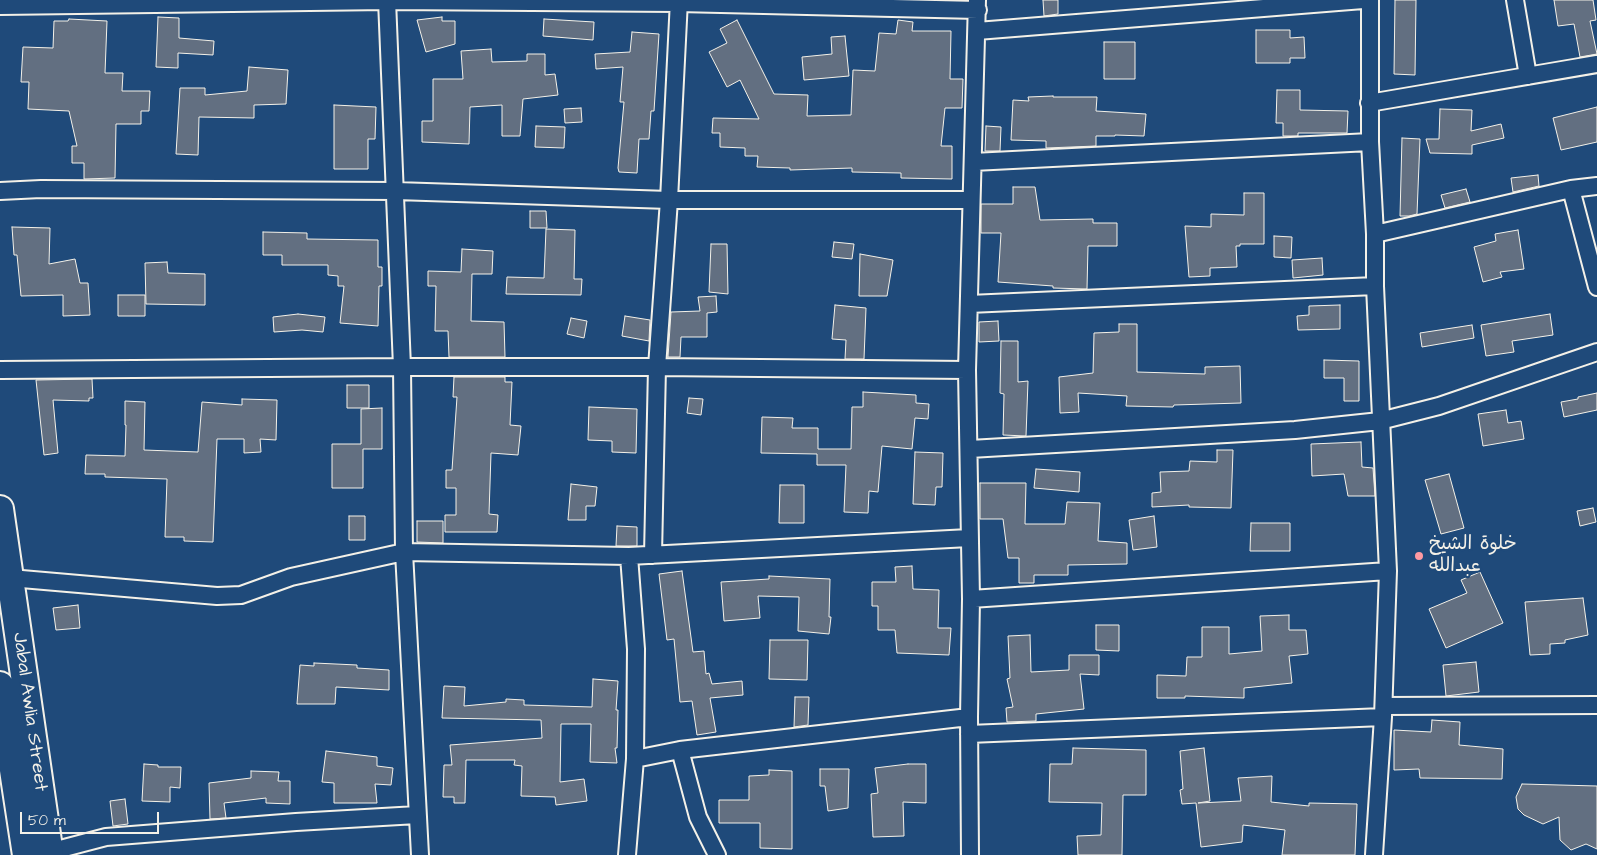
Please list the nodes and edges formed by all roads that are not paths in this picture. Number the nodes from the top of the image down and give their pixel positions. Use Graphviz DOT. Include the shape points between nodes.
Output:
graph roads {
  1 [pos="1363,0"];
  2 [pos="1370,0"];
  3 [pos="1515,0"];
  4 [pos="387,1"];
  5 [pos="678,2"];
  6 [pos="978,5"];
  7 [pos="0,6"];
  8 [pos="977,31"];
  9 [pos="1597,64"];
  10 [pos="1528,76"];
  11 [pos="1369,103"];
  12 [pos="1370,142"];
  13 [pos="973,162"];
  14 [pos="1597,186"];
  15 [pos="1571,189"];
  16 [pos="0,191"];
  17 [pos="396,191"];
  18 [pos="669,200"];
  19 [pos="971,200"];
  20 [pos="1375,234"];
  21 [pos="1375,286"];
  22 [pos="1597,287"];
  23 [pos="969,304"];
  24 [pos="1597,352"];
  25 [pos="402,367"];
  26 [pos="657,367"];
  27 [pos="0,370"];
  28 [pos="967,370"];
  29 [pos="1380,421"];
  30 [pos="970,449"];
  31 [pos="0,510"];
  32 [pos="969,538"];
  33 [pos="404,552"];
  34 [pos="653,555"];
  35 [pos="628,556"];
  36 [pos="1388,571"];
  37 [pos="10,578"];
  38 [pos="971,599"];
  39 [pos="0,685"];
  40 [pos="1597,705"];
  41 [pos="1384,712"];
  42 [pos="969,717"];
  43 [pos="969,734"];
  44 [pos="680,750"];
  45 [pos="635,759"];
  46 [pos="9,798"];
  47 [pos="417,816"];
  48 [pos="42,854"];
  49 [pos="420,855"];
  50 [pos="627,855"];
  51 [pos="717,855"];
  52 [pos="970,855"];
  53 [pos="1374,855"];
  1 -- 8 [label="street"];
  2 -- 11 [label="street"];
  3 -- 10 [label="street"];
  4 -- 5 [label="street"];
  4 -- 7 [label="street"];
  4 -- 17 [label="street"];
  5 -- 6 [label="street"];
  5 -- 18 [label="street"];
  6 -- 8 [label="street"];
  8 -- 13 [label="street"];
  9 -- 10 [label="street"];
  10 -- 11 [label="street"];
  11 -- 12 [label="street"];
  12 -- 13 [label="street"];
  12 -- 20 [label="street"];
  13 -- 19 [label="street"];
  14 -- 15 [label="street"];
  15 -- 20 [label="street"];
  15 -- 22 [label="street"];
  16 -- 17 [label="street"];
  17 -- 18 [label="street"];
  17 -- 25 [label="street"];
  18 -- 19 [label="street"];
  18 -- 26 [label="street"];
  19 -- 23 [label="street"];
  20 -- 21 [label="street"];
  21 -- 23 [label="street"];
  21 -- 29 [label="street"];
  23 -- 28 [label="street"];
  24 -- 29 [label="street" via="1439,406"];
  25 -- 26 [label="street"];
  25 -- 27 [label="street"];
  25 -- 33 [label="street"];
  26 -- 28 [label="street"];
  26 -- 34 [label="street"];
  28 -- 30 [label="street"];
  29 -- 30 [label="street" via="1296,430"];
  29 -- 36 [label="street"];
  30 -- 32 [label="street"];
  31 -- 37 [label="main road, Jabal Awlia Street"];
  32 -- 34 [label="street"];
  32 -- 38 [label="street"];
  33 -- 35 [label="street"];
  33 -- 37 [label="street" via="291,577 241,596"];
  33 -- 47 [label="street"];
  34 -- 35 [label="street"];
  35 -- 45 [label="street" via="636,649"];
  36 -- 38 [label="street"];
  36 -- 41 [label="street"];
  37 -- 48 [label="main road, Jabal Awlia Street"];
  38 -- 42 [label="street"];
  39 -- 46 [label="main road, Jabal Awlia Street"];
  40 -- 41 [label="street"];
  41 -- 43 [label="street"];
  41 -- 53 [label="street"];
  42 -- 43 [label="street"];
  42 -- 44 [label="street"];
  43 -- 52 [label="street"];
  44 -- 45 [label="street"];
  44 -- 51 [label="street" via="698,817"];
  45 -- 50 [label="street"];
  46 -- 48 [label="main road, Jabal Awlia Street"];
  47 -- 48 [label="street" via="106,837"];
  47 -- 49 [label="street"];
}
